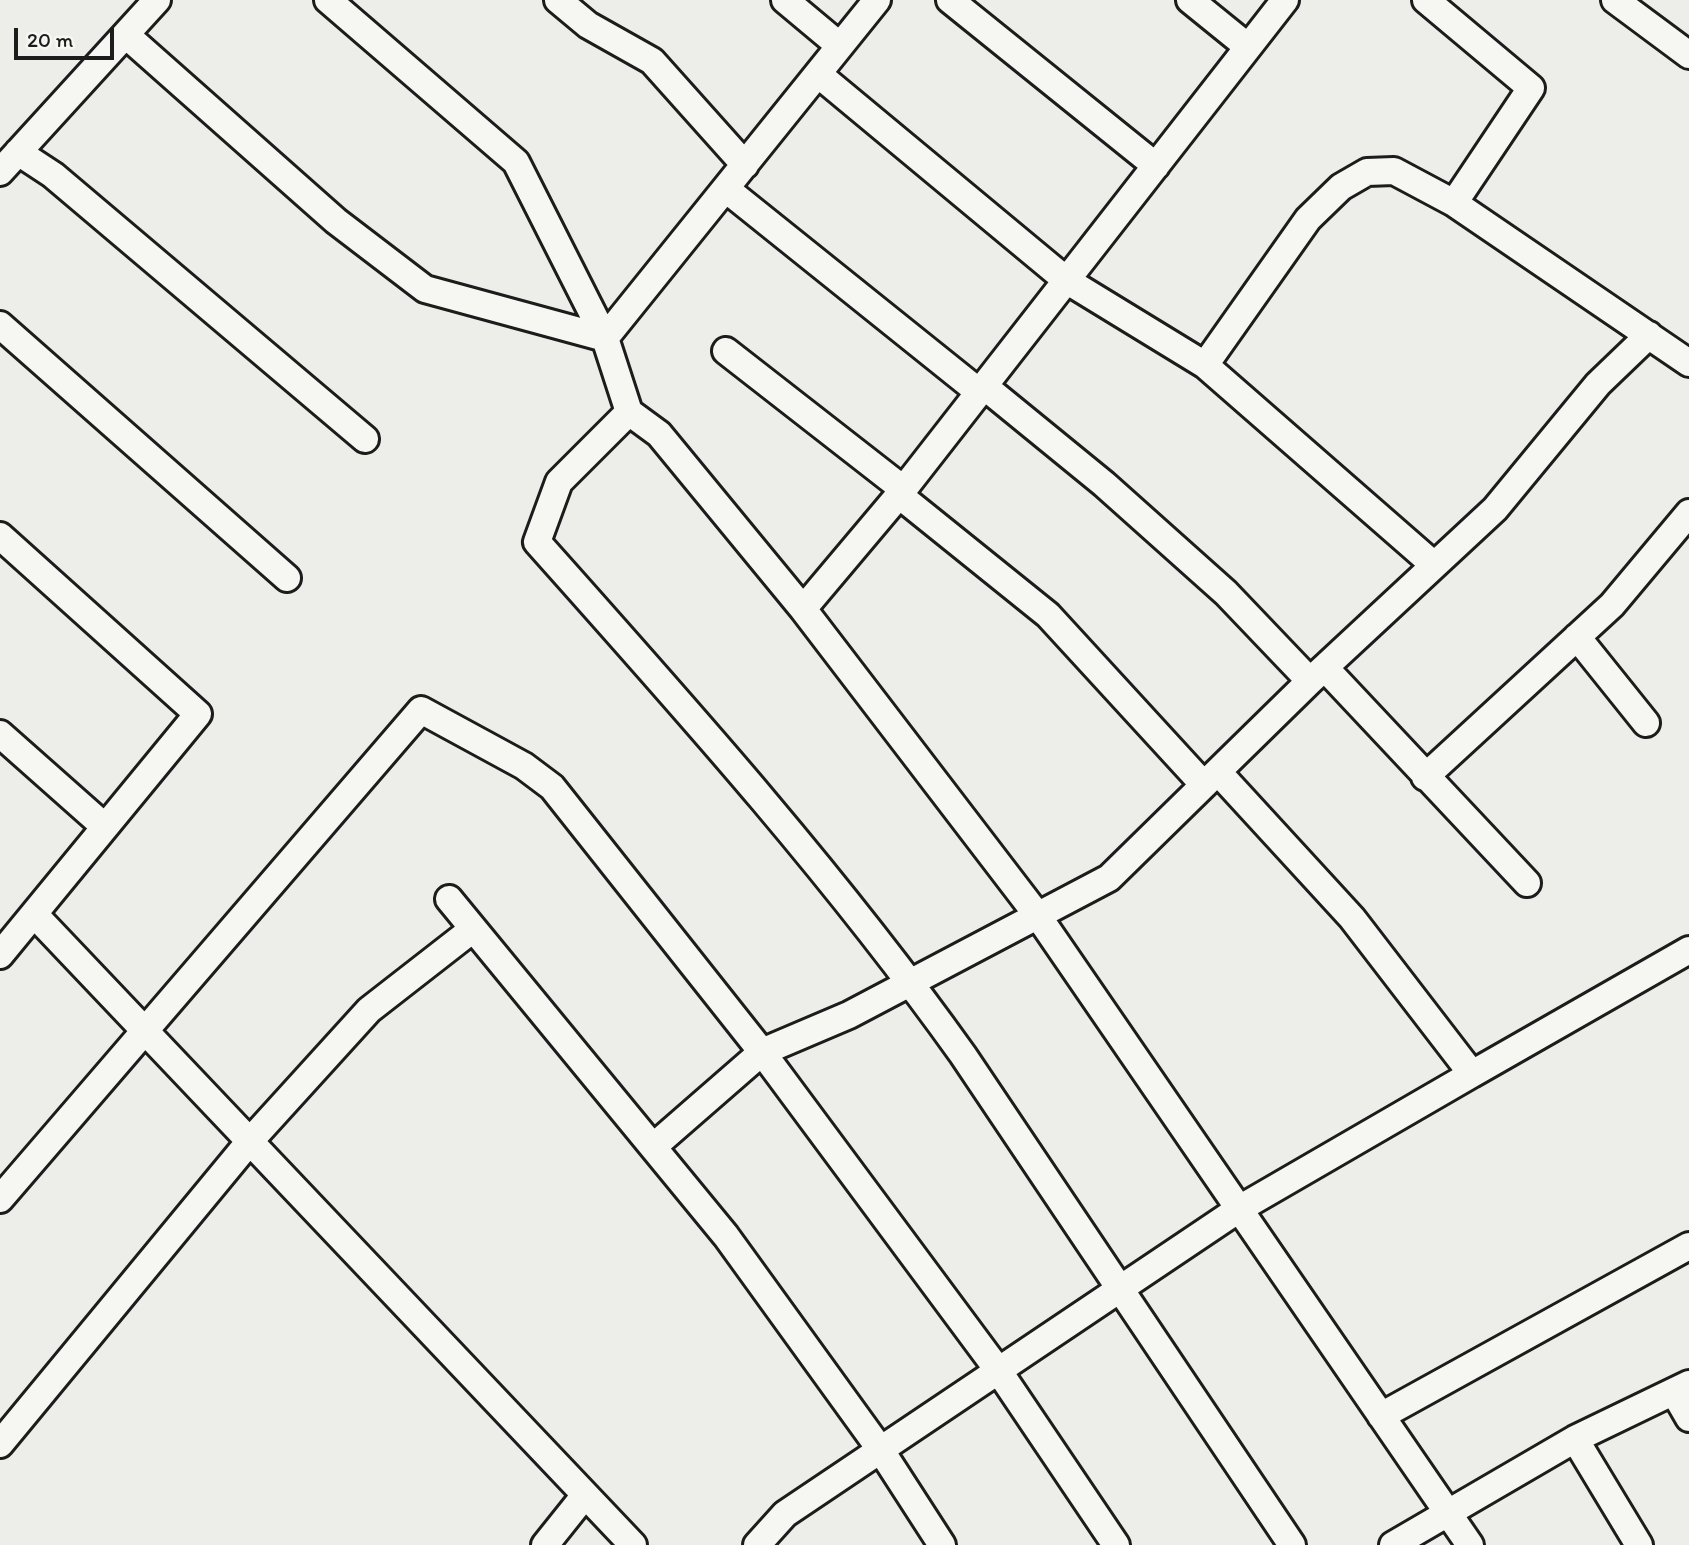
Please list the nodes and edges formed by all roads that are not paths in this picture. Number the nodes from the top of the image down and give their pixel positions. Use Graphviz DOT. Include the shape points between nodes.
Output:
graph roads {
  1 [pos="157,0"];
  2 [pos="328,0"];
  3 [pos="558,0"];
  4 [pos="785,0"];
  5 [pos="877,0"];
  6 [pos="950,0"];
  7 [pos="1190,0"];
  8 [pos="1285,0"];
  9 [pos="1426,0"];
  10 [pos="1615,0"];
  11 [pos="126,35"];
  12 [pos="840,46"];
  13 [pos="1248,47"];
  14 [pos="1689,55"];
  15 [pos="818,74"];
  16 [pos="18,152"];
  17 [pos="745,165"];
  18 [pos="1156,166"];
  19 [pos="0,172"];
  20 [pos="726,189"];
  21 [pos="1454,203"];
  22 [pos="1066,280"];
  23 [pos="0,325"];
  24 [pos="1648,335"];
  25 [pos="605,338"];
  26 [pos="726,351"];
  27 [pos="1689,363"];
  28 [pos="1205,365"];
  29 [pos="981,389"];
  30 [pos="629,412"];
  31 [pos="365,439"];
  32 [pos="901,492"];
  33 [pos="1689,513"];
  34 [pos="0,536"];
  35 [pos="1434,565"];
  36 [pos="287,578"];
  37 [pos="803,609"];
  38 [pos="1577,637"];
  39 [pos="1317,675"];
  40 [pos="1646,723"];
  41 [pos="0,734"];
  42 [pos="1424,777"];
  43 [pos="1211,779"];
  44 [pos="105,827"];
  45 [pos="1527,883"];
  46 [pos="449,899"];
  47 [pos="34,914"];
  48 [pos="1038,915"];
  49 [pos="474,929"];
  50 [pos="1689,950"];
  51 [pos="0,956"];
  52 [pos="912,982"];
  53 [pos="144,1030"];
  54 [pos="762,1052"];
  55 [pos="1472,1074"];
  56 [pos="250,1141"];
  57 [pos="653,1147"];
  58 [pos="0,1199"];
  59 [pos="1239,1209"];
  60 [pos="1689,1246"];
  61 [pos="1119,1290"];
  62 [pos="998,1370"];
  63 [pos="1682,1388"];
  64 [pos="1381,1416"];
  65 [pos="1689,1418"];
  66 [pos="1575,1439"];
  67 [pos="0,1444"];
  68 [pos="880,1449"];
  69 [pos="585,1495"];
  70 [pos="1448,1513"];
  71 [pos="545,1545"];
  72 [pos="634,1545"];
  73 [pos="757,1545"];
  74 [pos="942,1545"];
  75 [pos="1116,1545"];
  76 [pos="1292,1545"];
  77 [pos="1394,1545"];
  78 [pos="1470,1545"];
  79 [pos="1639,1545"];
  1 -- 11 [label="street"];
  2 -- 25 [label="street" via="516,162"];
  3 -- 17 [label="street" via="588,25 652,61"];
  4 -- 12 [label="street"];
  5 -- 12 [label="street"];
  6 -- 18 [label="street"];
  7 -- 13 [label="street"];
  8 -- 13 [label="street"];
  9 -- 21 [label="street" via="1531,88"];
  10 -- 14 [label="street"];
  11 -- 16 [label="street"];
  11 -- 25 [label="street" via="336,221 425,289"];
  12 -- 15 [label="street"];
  13 -- 18 [label="street"];
  15 -- 17 [label="street"];
  15 -- 22 [label="street"];
  16 -- 19 [label="street"];
  16 -- 31 [label="street" via="53,175"];
  17 -- 20 [label="street"];
  18 -- 22 [label="street"];
  20 -- 25 [label="street"];
  20 -- 29 [label="street"];
  21 -- 24 [label="street"];
  21 -- 28 [label="street" via="1394,171 1367,172 1341,187 1308,219"];
  22 -- 28 [label="street"];
  22 -- 29 [label="street"];
  23 -- 36 [label="street"];
  24 -- 27 [label="street"];
  24 -- 35 [label="street" via="1598,384 1495,509"];
  25 -- 30 [label="street"];
  26 -- 32 [label="street"];
  28 -- 35 [label="street"];
  29 -- 32 [label="street"];
  29 -- 39 [label="street" via="1104,484"];
  30 -- 37 [label="street" via="659,434"];
  30 -- 52 [label="street" via="559,482 537,542 718,745"];
  32 -- 37 [label="street"];
  32 -- 43 [label="street" via="1048,615"];
  33 -- 38 [label="street" via="1612,606"];
  34 -- 44 [label="street" via="198,714"];
  35 -- 39 [label="street"];
  37 -- 48 [label="street"];
  38 -- 40 [label="street"];
  38 -- 42 [label="street"];
  39 -- 42 [label="street"];
  39 -- 43 [label="street"];
  41 -- 44 [label="street"];
  42 -- 45 [label="street"];
  43 -- 48 [label="street" via="1109,878"];
  43 -- 55 [label="street" via="1352,918"];
  44 -- 47 [label="street"];
  46 -- 49 [label="street"];
  47 -- 51 [label="street"];
  47 -- 53 [label="street"];
  48 -- 52 [label="street"];
  48 -- 59 [label="street"];
  49 -- 56 [label="street" via="369,1010"];
  49 -- 57 [label="street"];
  50 -- 55 [label="street"];
  52 -- 54 [label="street"];
  52 -- 61 [label="street"];
  53 -- 54 [label="street" via="421,710 524,766 552,788"];
  53 -- 56 [label="street"];
  53 -- 58 [label="street"];
  54 -- 57 [label="street"];
  54 -- 62 [label="street"];
  55 -- 59 [label="street"];
  56 -- 67 [label="street"];
  56 -- 69 [label="street"];
  57 -- 68 [label="street" via="726,1236"];
  59 -- 61 [label="street"];
  59 -- 64 [label="street"];
  60 -- 64 [label="street"];
  61 -- 62 [label="street"];
  61 -- 76 [label="street"];
  62 -- 68 [label="street"];
  62 -- 75 [label="street"];
  63 -- 65 [label="street"];
  63 -- 66 [label="street"];
  64 -- 70 [label="street"];
  66 -- 70 [label="street"];
  66 -- 79 [label="street"];
  68 -- 73 [label="street" via="785,1514"];
  68 -- 74 [label="street"];
  69 -- 71 [label="street"];
  69 -- 72 [label="street"];
  70 -- 77 [label="street"];
  70 -- 78 [label="street"];
}
